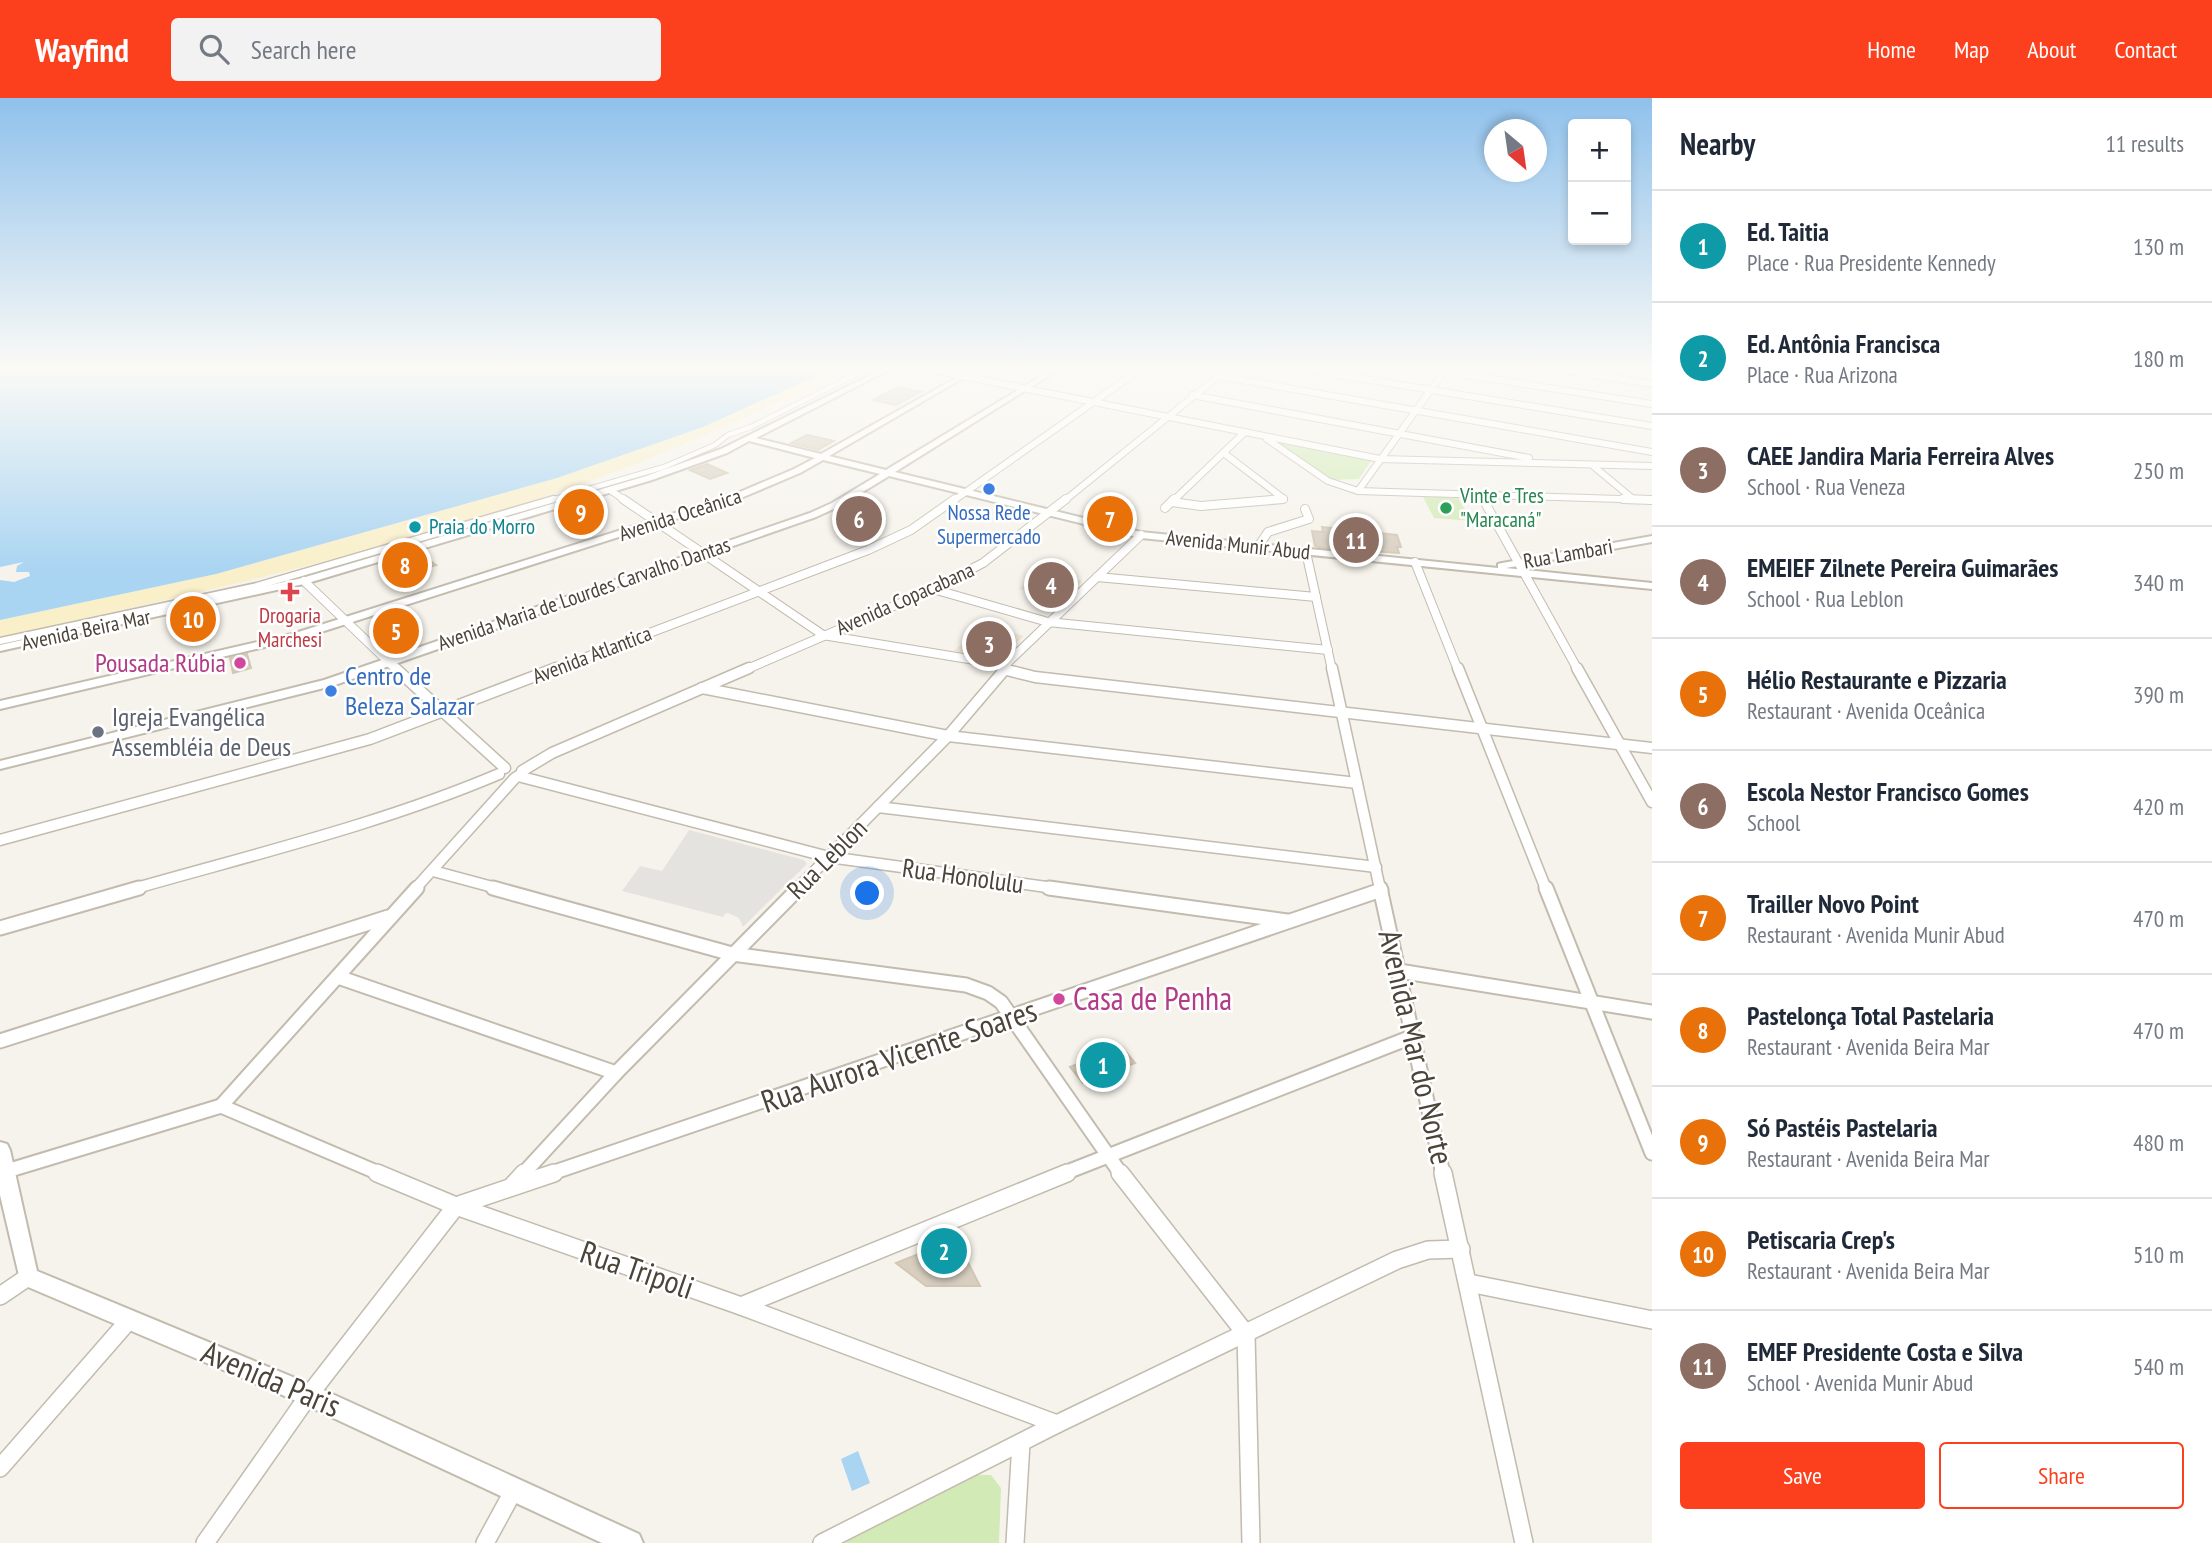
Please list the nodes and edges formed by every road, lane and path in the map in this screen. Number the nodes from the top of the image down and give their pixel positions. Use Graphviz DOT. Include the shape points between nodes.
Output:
graph roads {
  1 [pos="726,437"];
  2 [pos="752,437"];
  3 [pos="855,437"];
  4 [pos="945,437"];
  5 [pos="1042,437"];
  6 [pos="1140,437"];
  7 [pos="1240,437"];
  8 [pos="1264,437"];
  9 [pos="1269,437"];
  10 [pos="1396,437"];
  11 [pos="1418,437"];
  12 [pos="1568,437"];
  13 [pos="749,439"];
  14 [pos="1652,452"];
  15 [pos="1225,454"];
  16 [pos="821,457"];
  17 [pos="1380,459"];
  18 [pos="1565,464"];
  19 [pos="1592,465"];
  20 [pos="1652,466"];
  21 [pos="887,473"];
  22 [pos="610,490"];
  23 [pos="1358,491"];
  24 [pos="964,492"];
  25 [pos="1480,494"];
  26 [pos="1633,499"];
  27 [pos="1652,500"];
  28 [pos="1172,502"];
  29 [pos="1165,508"];
  30 [pos="1305,509"];
  31 [pos="1048,513"];
  32 [pos="659,522"];
  33 [pos="1141,535"];
  34 [pos="1652,539"];
  35 [pos="1258,547"];
  36 [pos="1306,552"];
  37 [pos="699,553"];
  38 [pos="1415,562"];
  39 [pos="1519,568"];
  40 [pos="1484,569"];
  41 [pos="1097,577"];
  42 [pos="304,581"];
  43 [pos="1652,586"];
  44 [pos="933,589"];
  45 [pos="758,592"];
  46 [pos="1316,597"];
  47 [pos="346,622"];
  48 [pos="1048,622"];
  49 [pos="823,635"];
  50 [pos="0,641"];
  51 [pos="0,648"];
  52 [pos="1328,650"];
  53 [pos="387,662"];
  54 [pos="1006,668"];
  55 [pos="702,688"];
  56 [pos="0,705"];
  57 [pos="1341,711"];
  58 [pos="441,712"];
  59 [pos="1481,727"];
  60 [pos="948,736"];
  61 [pos="1619,744"];
  62 [pos="1652,748"];
  63 [pos="0,765"];
  64 [pos="510,775"];
  65 [pos="1357,783"];
  66 [pos="1652,802"];
  67 [pos="878,807"];
  68 [pos="0,840"];
  69 [pos="830,857"];
  70 [pos="1376,867"];
  71 [pos="433,871"];
  72 [pos="1381,890"];
  73 [pos="391,916"];
  74 [pos="1290,921"];
  75 [pos="0,928"];
  76 [pos="732,954"];
  77 [pos="1399,971"];
  78 [pos="338,977"];
  79 [pos="1591,1002"];
  80 [pos="1652,1012"];
  81 [pos="1012,1018"];
  82 [pos="1414,1036"];
  83 [pos="0,1041"];
  84 [pos="616,1073"];
  85 [pos="221,1106"];
  86 [pos="1652,1153"];
  87 [pos="1107,1156"];
  88 [pos="2,1164"];
  89 [pos="512,1187"];
  90 [pos="456,1206"];
  91 [pos="1461,1250"];
  92 [pos="28,1277"];
  93 [pos="1469,1283"];
  94 [pos="0,1296"];
  95 [pos="741,1306"];
  96 [pos="130,1319"];
  97 [pos="1652,1320"];
  98 [pos="1246,1334"];
  99 [pos="309,1395"];
  100 [pos="1057,1424"];
  101 [pos="1021,1443"];
  102 [pos="0,1468"];
  103 [pos="515,1488"];
  104 [pos="205,1543"];
  105 [pos="485,1543"];
  106 [pos="630,1543"];
  107 [pos="822,1543"];
  108 [pos="1015,1543"];
  109 [pos="1251,1543"];
  110 [pos="1524,1543"];
  1 -- 50 [label="street" via="664,467 257,586"];
  2 -- 13 [label="street, Avenida Beira Mar"];
  3 -- 16 [label="street, Avenida Oceânica"];
  4 -- 21 [label="street, Avenida Maria de Lourdes Carvalho Dantas"];
  5 -- 24 [label="street, Avenida Atlantica"];
  6 -- 31 [label="street, Avenida Copacabana"];
  7 -- 15 [label="street"];
  8 -- 23 [label="street" via="1328,481"];
  9 -- 17 [label="street"];
  10 -- 17 [label="street"];
  11 -- 18 [label="street"];
  12 -- 14 [label="street"];
  13 -- 16 [label="street, Avenida Munir Abud"];
  13 -- 22 [label="street, Avenida Beira Mar" via="679,469"];
  15 -- 28 [label="street"];
  15 -- 28 [label="street" via="1284,499 1201,506"];
  16 -- 21 [label="street, Avenida Munir Abud"];
  16 -- 32 [label="street, Avenida Oceânica" via="764,487"];
  17 -- 18 [label="street"];
  17 -- 23 [label="street"];
  18 -- 19 [label="street"];
  19 -- 20 [label="street"];
  19 -- 26 [label="street"];
  21 -- 24 [label="street, Avenida Munir Abud"];
  21 -- 37 [label="street, Avenida Maria de Lourdes Carvalho Dantas" via="813,515"];
  22 -- 32 [label="street"];
  22 -- 42 [label="street, Avenida Beira Mar"];
  23 -- 25 [label="street"];
  24 -- 31 [label="street, Avenida Munir Abud"];
  24 -- 45 [label="street, Avenida Atlantica" via="891,540"];
  25 -- 26 [label="street"];
  25 -- 39 [label="street"];
  26 -- 27 [label="street"];
  28 -- 29 [label="street"];
  30 -- 35 [label="street" via="1307,522 1268,532"];
  31 -- 33 [label="street, Avenida Munir Abud"];
  31 -- 44 [label="street, Avenida Copacabana" via="983,563"];
  32 -- 37 [label="street"];
  32 -- 47 [label="street, Avenida Oceânica"];
  33 -- 35 [label="street, Avenida Munir Abud"];
  33 -- 41 [label="street, Rua Leblon"];
  34 -- 39 [label="street, Rua Lambari"];
  35 -- 36 [label="street, Avenida Munir Abud"];
  36 -- 38 [label="street, Avenida Munir Abud"];
  36 -- 46 [label="street, Avenida Mar do Norte"];
  37 -- 45 [label="street"];
  37 -- 53 [label="street, Avenida Maria de Lourdes Carvalho Dantas"];
  38 -- 40 [label="street, Avenida Munir Abud"];
  38 -- 59 [label="street"];
  39 -- 40 [label="street, Rua Lambari"];
  39 -- 43 [label="street"];
  39 -- 61 [label="street"];
  41 -- 46 [label="street"];
  41 -- 48 [label="street, Rua Leblon"];
  42 -- 47 [label="street"];
  42 -- 51 [label="street, Avenida Beira Mar"];
  44 -- 48 [label="street"];
  44 -- 49 [label="street, Avenida Copacabana"];
  45 -- 49 [label="street"];
  45 -- 58 [label="street, Avenida Atlantica"];
  46 -- 52 [label="street, Avenida Mar do Norte"];
  47 -- 53 [label="street"];
  47 -- 56 [label="street, Avenida Oceânica"];
  48 -- 52 [label="street"];
  48 -- 54 [label="street, Rua Leblon"];
  49 -- 54 [label="street"];
  49 -- 55 [label="street, Avenida Copacabana"];
  52 -- 57 [label="street, Avenida Mar do Norte"];
  53 -- 58 [label="street"];
  53 -- 63 [label="street, Avenida Maria de Lourdes Carvalho Dantas" via="317,686"];
  54 -- 57 [label="street" via="1035,677"];
  54 -- 60 [label="street, Rua Leblon"];
  55 -- 60 [label="street"];
  55 -- 64 [label="street, Avenida Copacabana"];
  57 -- 59 [label="street"];
  57 -- 65 [label="street, Avenida Mar do Norte"];
  58 -- 64 [label="street"];
  58 -- 68 [label="street, Avenida Atlantica" via="321,753"];
  59 -- 61 [label="street"];
  59 -- 79 [label="street"];
  60 -- 65 [label="street"];
  60 -- 67 [label="street, Rua Leblon"];
  61 -- 62 [label="street"];
  61 -- 66 [label="street"];
  64 -- 69 [label="street, Rua Honolulu"];
  64 -- 71 [label="street"];
  64 -- 75 [label="street, Avenida Copacabana" via="386,816"];
  65 -- 70 [label="street, Avenida Mar do Norte"];
  67 -- 69 [label="street, Rua Leblon"];
  67 -- 70 [label="street"];
  69 -- 74 [label="street, Rua Honolulu"];
  69 -- 76 [label="street, Rua Leblon"];
  70 -- 72 [label="street, Avenida Mar do Norte"];
  71 -- 73 [label="street"];
  71 -- 76 [label="street"];
  72 -- 74 [label="street, Rua Aurora Vicente Soares"];
  72 -- 77 [label="street, Avenida Mar do Norte"];
  73 -- 78 [label="street"];
  73 -- 83 [label="street"];
  74 -- 81 [label="street, Rua Aurora Vicente Soares"];
  76 -- 81 [label="street" via="967,985 1001,1002"];
  76 -- 84 [label="street, Rua Leblon"];
  77 -- 79 [label="street"];
  77 -- 82 [label="street, Avenida Mar do Norte"];
  78 -- 84 [label="street"];
  78 -- 85 [label="street"];
  79 -- 80 [label="street"];
  79 -- 86 [label="street"];
  81 -- 87 [label="street"];
  81 -- 89 [label="street, Rua Aurora Vicente Soares"];
  82 -- 87 [label="street"];
  82 -- 91 [label="street, Avenida Mar do Norte"];
  84 -- 89 [label="street, Rua Leblon"];
  85 -- 88 [label="street"];
  85 -- 90 [label="street, Rua Tripoli"];
  87 -- 95 [label="street"];
  87 -- 98 [label="street"];
  88 -- 92 [label="street"];
  89 -- 90 [label="street, Rua Aurora Vicente Soares"];
  90 -- 95 [label="street, Rua Tripoli"];
  90 -- 99 [label="street"];
  91 -- 93 [label="street, Avenida Mar do Norte"];
  91 -- 98 [label="street" via="1418,1251"];
  92 -- 94 [label="street"];
  92 -- 96 [label="street, Avenida Paris"];
  93 -- 97 [label="street"];
  93 -- 110 [label="street, Avenida Mar do Norte"];
  95 -- 100 [label="street, Rua Tripoli"];
  96 -- 99 [label="street, Avenida Paris"];
  96 -- 102 [label="street"];
  98 -- 100 [label="street"];
  98 -- 109 [label="street"];
  99 -- 103 [label="street, Avenida Paris"];
  99 -- 104 [label="street"];
  100 -- 101 [label="street"];
  101 -- 107 [label="street"];
  101 -- 108 [label="street"];
  103 -- 105 [label="street"];
  103 -- 106 [label="street, Avenida Paris"];
}
